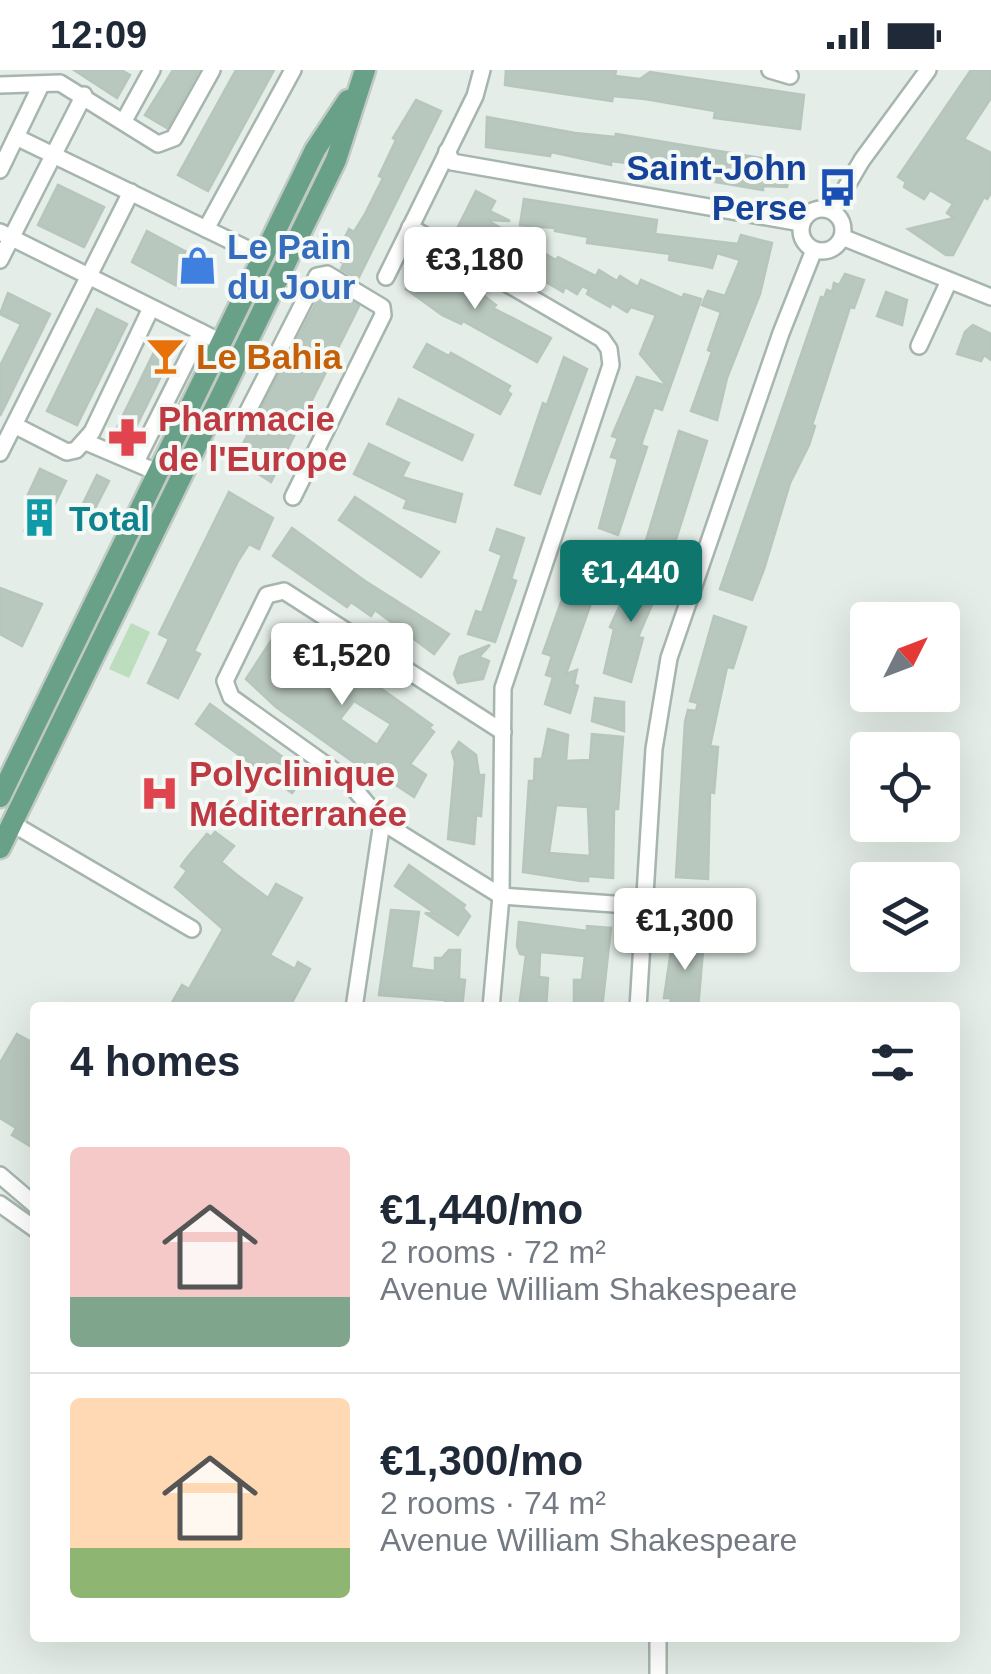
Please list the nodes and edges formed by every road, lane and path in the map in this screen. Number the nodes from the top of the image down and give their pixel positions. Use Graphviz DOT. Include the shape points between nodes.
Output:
graph roads {
  1 [pos="152,70"];
  2 [pos="212,70"];
  3 [pos="292,70"];
  4 [pos="482,70"];
  5 [pos="770,70"];
  6 [pos="928,70"];
  7 [pos="364,74"];
  8 [pos="790,76"];
  9 [pos="0,85"];
  10 [pos="42,85"];
  11 [pos="84,95"];
  12 [pos="125,119"];
  13 [pos="16,137"];
  14 [pos="447,150"];
  15 [pos="54,155"];
  16 [pos="2,161"];
  17 [pos="130,192"];
  18 [pos="832,211"];
  19 [pos="802,223"];
  20 [pos="410,228"];
  21 [pos="206,229"];
  22 [pos="6,235"];
  23 [pos="842,237"];
  24 [pos="814,250"];
  25 [pos="264,257"];
  26 [pos="0,260"];
  27 [pos="90,277"];
  28 [pos="386,278"];
  29 [pos="949,280"];
  30 [pos="991,297"];
  31 [pos="151,308"];
  32 [pos="201,332"];
  33 [pos="221,342"];
  34 [pos="919,346"];
  35 [pos="245,418"];
  36 [pos="16,426"];
  37 [pos="86,442"];
  38 [pos="0,453"];
  39 [pos="136,462"];
  40 [pos="159,472"];
  41 [pos="293,497"];
  42 [pos="503,732"];
  43 [pos="0,797"];
  44 [pos="382,822"];
  45 [pos="13,824"];
  46 [pos="0,848"];
  47 [pos="501,896"];
  48 [pos="644,908"];
  49 [pos="712,911"];
  50 [pos="192,929"];
  51 [pos="355,1002"];
  52 [pos="492,1002"];
  53 [pos="638,1002"];
  54 [pos="0,1174"];
  55 [pos="30,1201"];
  56 [pos="0,1204"];
  57 [pos="30,1225"];
  58 [pos="658,1642"];
  59 [pos="658,1674"];
  1 -- 12 [label="street"];
  2 -- 12 [label="street" via="168,143 158,144"];
  3 -- 21 [label="street"];
  4 -- 14 [label="street"];
  5 -- 8 [label="street"];
  6 -- 18 [label="street"];
  7 -- 25 [label="main road" via="316,150"];
  7 -- 45 [label="main road" via="336,160"];
  9 -- 10 [label="street"];
  10 -- 11 [label="street" via="60,83"];
  10 -- 13 [label="street"];
  11 -- 12 [label="street"];
  11 -- 15 [label="street"];
  13 -- 15 [label="street"];
  13 -- 16 [label="street"];
  14 -- 19 [label="street" via="452,162"];
  14 -- 20 [label="street"];
  15 -- 17 [label="street"];
  15 -- 22 [label="street"];
  17 -- 21 [label="street"];
  17 -- 27 [label="street"];
  18 -- 19 [label="street" via="812,210"];
  18 -- 23 [label="street" via="841,220"];
  19 -- 24 [label="street" via="802,239"];
  20 -- 28 [label="street"];
  20 -- 42 [label="street" via="602,339 609,350 611,364 503,688"];
  21 -- 25 [label="street"];
  22 -- 26 [label="street"];
  22 -- 27 [label="street"];
  23 -- 24 [label="street" via="831,249"];
  23 -- 29 [label="street"];
  24 -- 48 [label="street" via="669,658 654,749"];
  25 -- 33 [label="main road"];
  27 -- 31 [label="street"];
  27 -- 36 [label="street"];
  29 -- 30 [label="street"];
  29 -- 34 [label="street"];
  31 -- 32 [label="street"];
  31 -- 37 [label="street"];
  32 -- 33 [label="street"];
  32 -- 39 [label="street"];
  33 -- 40 [label="main road"];
  35 -- 41 [label="street" via="317,276 326,274 376,302 383,315"];
  36 -- 37 [label="street" via="66,452"];
  36 -- 38 [label="street"];
  37 -- 39 [label="street"];
  39 -- 40 [label="street"];
  40 -- 43 [label="main road"];
  42 -- 44 [label="street" via="284,591 266,595 225,680 231,697 347,780"];
  42 -- 47 [label="street"];
  44 -- 47 [label="street"];
  44 -- 51 [label="street"];
  45 -- 46 [label="main road"];
  45 -- 50 [label="street"];
  47 -- 48 [label="street"];
  47 -- 52 [label="street"];
  48 -- 49 [label="street"];
  48 -- 53 [label="street"];
  54 -- 55 [label="street"];
  56 -- 57 [label="street"];
  58 -- 59 [label="street"];
}
